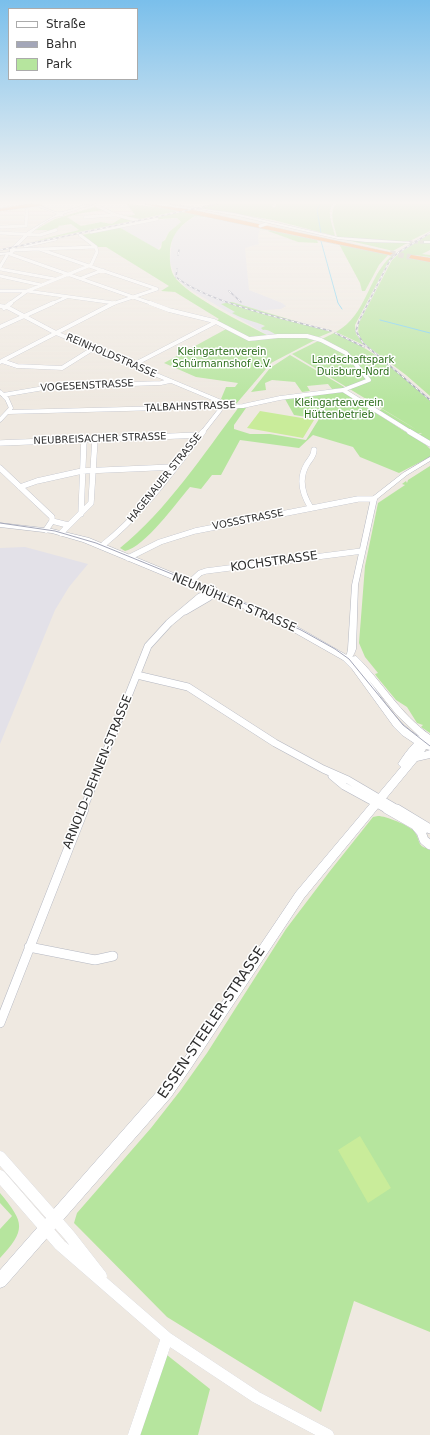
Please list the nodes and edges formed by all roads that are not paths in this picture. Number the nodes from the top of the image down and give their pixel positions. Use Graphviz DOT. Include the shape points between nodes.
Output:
graph roads {
  1 [pos="15,271"];
  2 [pos="62,271"];
  3 [pos="74,271"];
  4 [pos="100,271"];
  5 [pos="106,271"];
  6 [pos="68,273"];
  7 [pos="0,276"];
  8 [pos="82,278"];
  9 [pos="55,279"];
  10 [pos="41,285"];
  11 [pos="0,291"];
  12 [pos="27,291"];
  13 [pos="134,296"];
  14 [pos="67,297"];
  15 [pos="114,303"];
  16 [pos="0,306"];
  17 [pos="7,307"];
  18 [pos="0,310"];
  19 [pos="25,316"];
  20 [pos="216,322"];
  21 [pos="0,327"];
  22 [pos="56,333"];
  23 [pos="94,348"];
  24 [pos="1,362"];
  25 [pos="133,365"];
  26 [pos="171,381"];
  27 [pos="343,390"];
  28 [pos="2,393"];
  29 [pos="220,406"];
  30 [pos="9,412"];
  31 [pos="0,420"];
  32 [pos="200,435"];
  33 [pos="84,439"];
  34 [pos="95,439"];
  35 [pos="0,443"];
  36 [pos="430,444"];
  37 [pos="314,450"];
  38 [pos="430,459"];
  39 [pos="174,467"];
  40 [pos="0,468"];
  41 [pos="94,470"];
  42 [pos="82,471"];
  43 [pos="20,487"];
  44 [pos="374,499"];
  45 [pos="81,500"];
  46 [pos="92,500"];
  47 [pos="311,508"];
  48 [pos="81,514"];
  49 [pos="0,519"];
  50 [pos="0,525"];
  51 [pos="68,525"];
  52 [pos="49,526"];
  53 [pos="62,532"];
  54 [pos="104,544"];
  55 [pos="362,551"];
  56 [pos="129,557"];
  57 [pos="190,581"];
  58 [pos="212,591"];
  59 [pos="348,657"];
  60 [pos="136,675"];
  61 [pos="405,733"];
  62 [pos="426,742"];
  63 [pos="430,754"];
  64 [pos="411,756"];
  65 [pos="377,801"];
  66 [pos="430,829"];
  67 [pos="422,832"];
  68 [pos="430,844"];
  69 [pos="29,947"];
  70 [pos="113,956"];
  71 [pos="0,1023"];
  72 [pos="0,1158"];
  73 [pos="0,1176"];
  74 [pos="50,1223"];
  75 [pos="0,1281"];
  76 [pos="167,1338"];
  77 [pos="134,1435"];
  78 [pos="328,1435"];
  1 -- 9 [label="street"];
  2 -- 6 [label="street"];
  3 -- 6 [label="street"];
  4 -- 8 [label="street"];
  5 -- 13 [label="street" via="157,289"];
  6 -- 8 [label="street"];
  6 -- 9 [label="street"];
  7 -- 10 [label="street"];
  8 -- 13 [label="street"];
  9 -- 10 [label="street"];
  10 -- 12 [label="street"];
  11 -- 12 [label="street"];
  12 -- 14 [label="street"];
  12 -- 17 [label="street"];
  13 -- 15 [label="street"];
  13 -- 20 [label="street" via="168,310"];
  14 -- 15 [label="street"];
  14 -- 19 [label="street"];
  15 -- 22 [label="street"];
  16 -- 17 [label="street, REINHOLDSTRASSE"];
  17 -- 18 [label="street"];
  17 -- 19 [label="street, REINHOLDSTRASSE"];
  19 -- 21 [label="street"];
  19 -- 22 [label="street, REINHOLDSTRASSE"];
  20 -- 25 [label="street"];
  20 -- 27 [label="street, TALBAHNSTRASSE" via="252,339 307,336 346,353 369,378 368,381"];
  22 -- 23 [label="street, REINHOLDSTRASSE"];
  22 -- 24 [label="street"];
  23 -- 24 [label="street" via="62,368 17,366"];
  23 -- 25 [label="street, REINHOLDSTRASSE"];
  25 -- 26 [label="street, REINHOLDSTRASSE"];
  26 -- 28 [label="street, VOGESENSTRASSE" via="50,386"];
  26 -- 29 [label="street, REINHOLDSTRASSE" via="219,401"];
  27 -- 29 [label="street, TALBAHNSTRASSE" via="280,398 243,406"];
  27 -- 36 [label="street"];
  28 -- 30 [label="street" via="11,408"];
  29 -- 30 [label="street, TALBAHNSTRASSE"];
  29 -- 32 [label="street, HAGENAUER STRASSE" via="220,410"];
  30 -- 31 [label="street"];
  32 -- 34 [label="street, NEUBREISACHER STRASSE"];
  32 -- 39 [label="street, HAGENAUER STRASSE"];
  33 -- 34 [label="street, NEUBREISACHER STRASSE"];
  33 -- 35 [label="street, NEUBREISACHER STRASSE"];
  33 -- 42 [label="street"];
  34 -- 41 [label="street"];
  37 -- 47 [label="street" via="303,471 301,483 304,500"];
  38 -- 44 [label="street" via="405,474"];
  39 -- 41 [label="street"];
  39 -- 54 [label="street, HAGENAUER STRASSE" via="139,512"];
  40 -- 43 [label="street"];
  41 -- 42 [label="street"];
  41 -- 46 [label="street"];
  42 -- 43 [label="street"];
  42 -- 45 [label="street"];
  43 -- 52 [label="street" via="52,517"];
  44 -- 47 [label="street, VOSSSTRASSE" via="358,499"];
  44 -- 55 [label="street"];
  45 -- 46 [label="street"];
  45 -- 48 [label="street"];
  46 -- 48 [label="street"];
  47 -- 56 [label="street, VOSSSTRASSE" via="169,537 146,546"];
  48 -- 51 [label="street"];
  49 -- 52 [label="main road, NEUMÜHLER STRASSE"];
  50 -- 52 [label="main road, NEUMÜHLER STRASSE"];
  51 -- 52 [label="street"];
  51 -- 53 [label="street"];
  52 -- 53 [label="main road, NEUMÜHLER STRASSE"];
  53 -- 54 [label="main road, NEUMÜHLER STRASSE"];
  53 -- 56 [label="main road, NEUMÜHLER STRASSE"];
  54 -- 56 [label="main road, NEUMÜHLER STRASSE"];
  55 -- 57 [label="street, KOCHSTRASSE" via="206,571"];
  55 -- 59 [label="street" via="355,584 352,646"];
  56 -- 57 [label="main road, NEUMÜHLER STRASSE"];
  57 -- 58 [label="main road, NEUMÜHLER STRASSE"];
  58 -- 59 [label="main road, NEUMÜHLER STRASSE" via="279,620"];
  58 -- 60 [label="street, ARNOLD-DEHNEN-STRASSE" via="203,601 185,610 153,638"];
  59 -- 61 [label="main road, NEUMÜHLER STRASSE"];
  59 -- 62 [label="main road, NEUMÜHLER STRASSE" via="372,676"];
  60 -- 65 [label="street" via="188,687 274,744 323,769 344,786"];
  60 -- 69 [label="street, ARNOLD-DEHNEN-STRASSE"];
  61 -- 62 [label="main road, NEUMÜHLER STRASSE"];
  61 -- 64 [label="main road" via="409,739"];
  62 -- 64 [label="main road, ESSEN-STEELER-STRASSE"];
  63 -- 64 [label="main road"];
  64 -- 65 [label="main road, ESSEN-STEELER-STRASSE"];
  65 -- 66 [label="street"];
  65 -- 67 [label="street"];
  65 -- 74 [label="main road, ESSEN-STEELER-STRASSE" via="300,895 196,1052 166,1092"];
  66 -- 67 [label="street"];
  67 -- 68 [label="street" via="424,841"];
  69 -- 70 [label="street" via="95,960"];
  69 -- 71 [label="street, ARNOLD-DEHNEN-STRASSE"];
  72 -- 74 [label="street"];
  73 -- 74 [label="street"];
  74 -- 75 [label="main road, ESSEN-STEELER-STRASSE"];
  74 -- 76 [label="street" via="66,1250"];
  76 -- 77 [label="street"];
  76 -- 78 [label="street" via="251,1394"];
}
